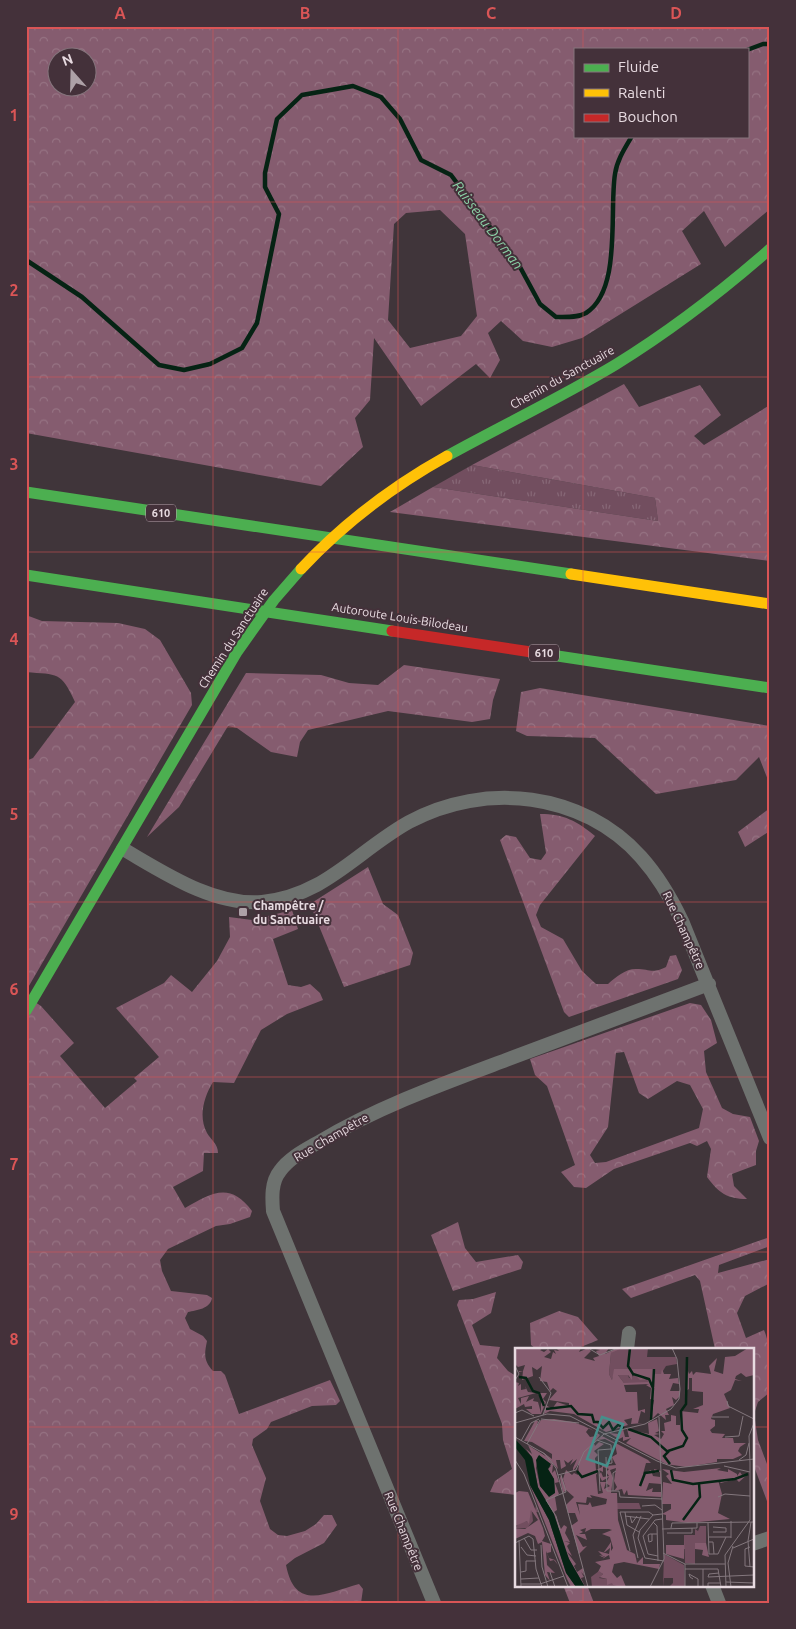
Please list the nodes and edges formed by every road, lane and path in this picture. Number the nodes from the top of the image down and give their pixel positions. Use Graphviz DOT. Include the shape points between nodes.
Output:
graph roads {
  1 [pos="770,249"];
  2 [pos="26,492"];
  3 [pos="26,575"];
  4 [pos="770,604"];
  5 [pos="770,688"];
  6 [pos="123,849"];
  7 [pos="709,984"];
  8 [pos="26,1011"];
  9 [pos="770,1138"];
  10 [pos="629,1333"];
  11 [pos="627,1348"];
  12 [pos="770,1538"];
  13 [pos="754,1543"];
  14 [pos="712,1586"];
  15 [pos="434,1603"];
  16 [pos="719,1603"];
  1 -- 6 [label="main road, Chemin du Sanctuaire" via="717,293 641,348 582,384 413,476 363,510 322,546 283,587 243,642"];
  2 -- 4 [label="main road, 610"];
  3 -- 5 [label="main road, Autoroute Louis-Bilodeau / 610"];
  6 -- 7 [label="street, Rue Champêtre" via="210,894 237,902 260,902 289,897 316,886 393,832 448,806 468,800 510,797 552,803 603,826 641,856 675,906"];
  6 -- 8 [label="main road, Chemin du Sanctuaire"];
  7 -- 9 [label="street, Rue Champêtre"];
  7 -- 15 [label="street, Rue Champêtre" via="373,1112 305,1150 278,1172 273,1186 273,1211"];
  10 -- 11 [label="street"];
  12 -- 13 [label="street"];
  14 -- 16 [label="street"];
}
